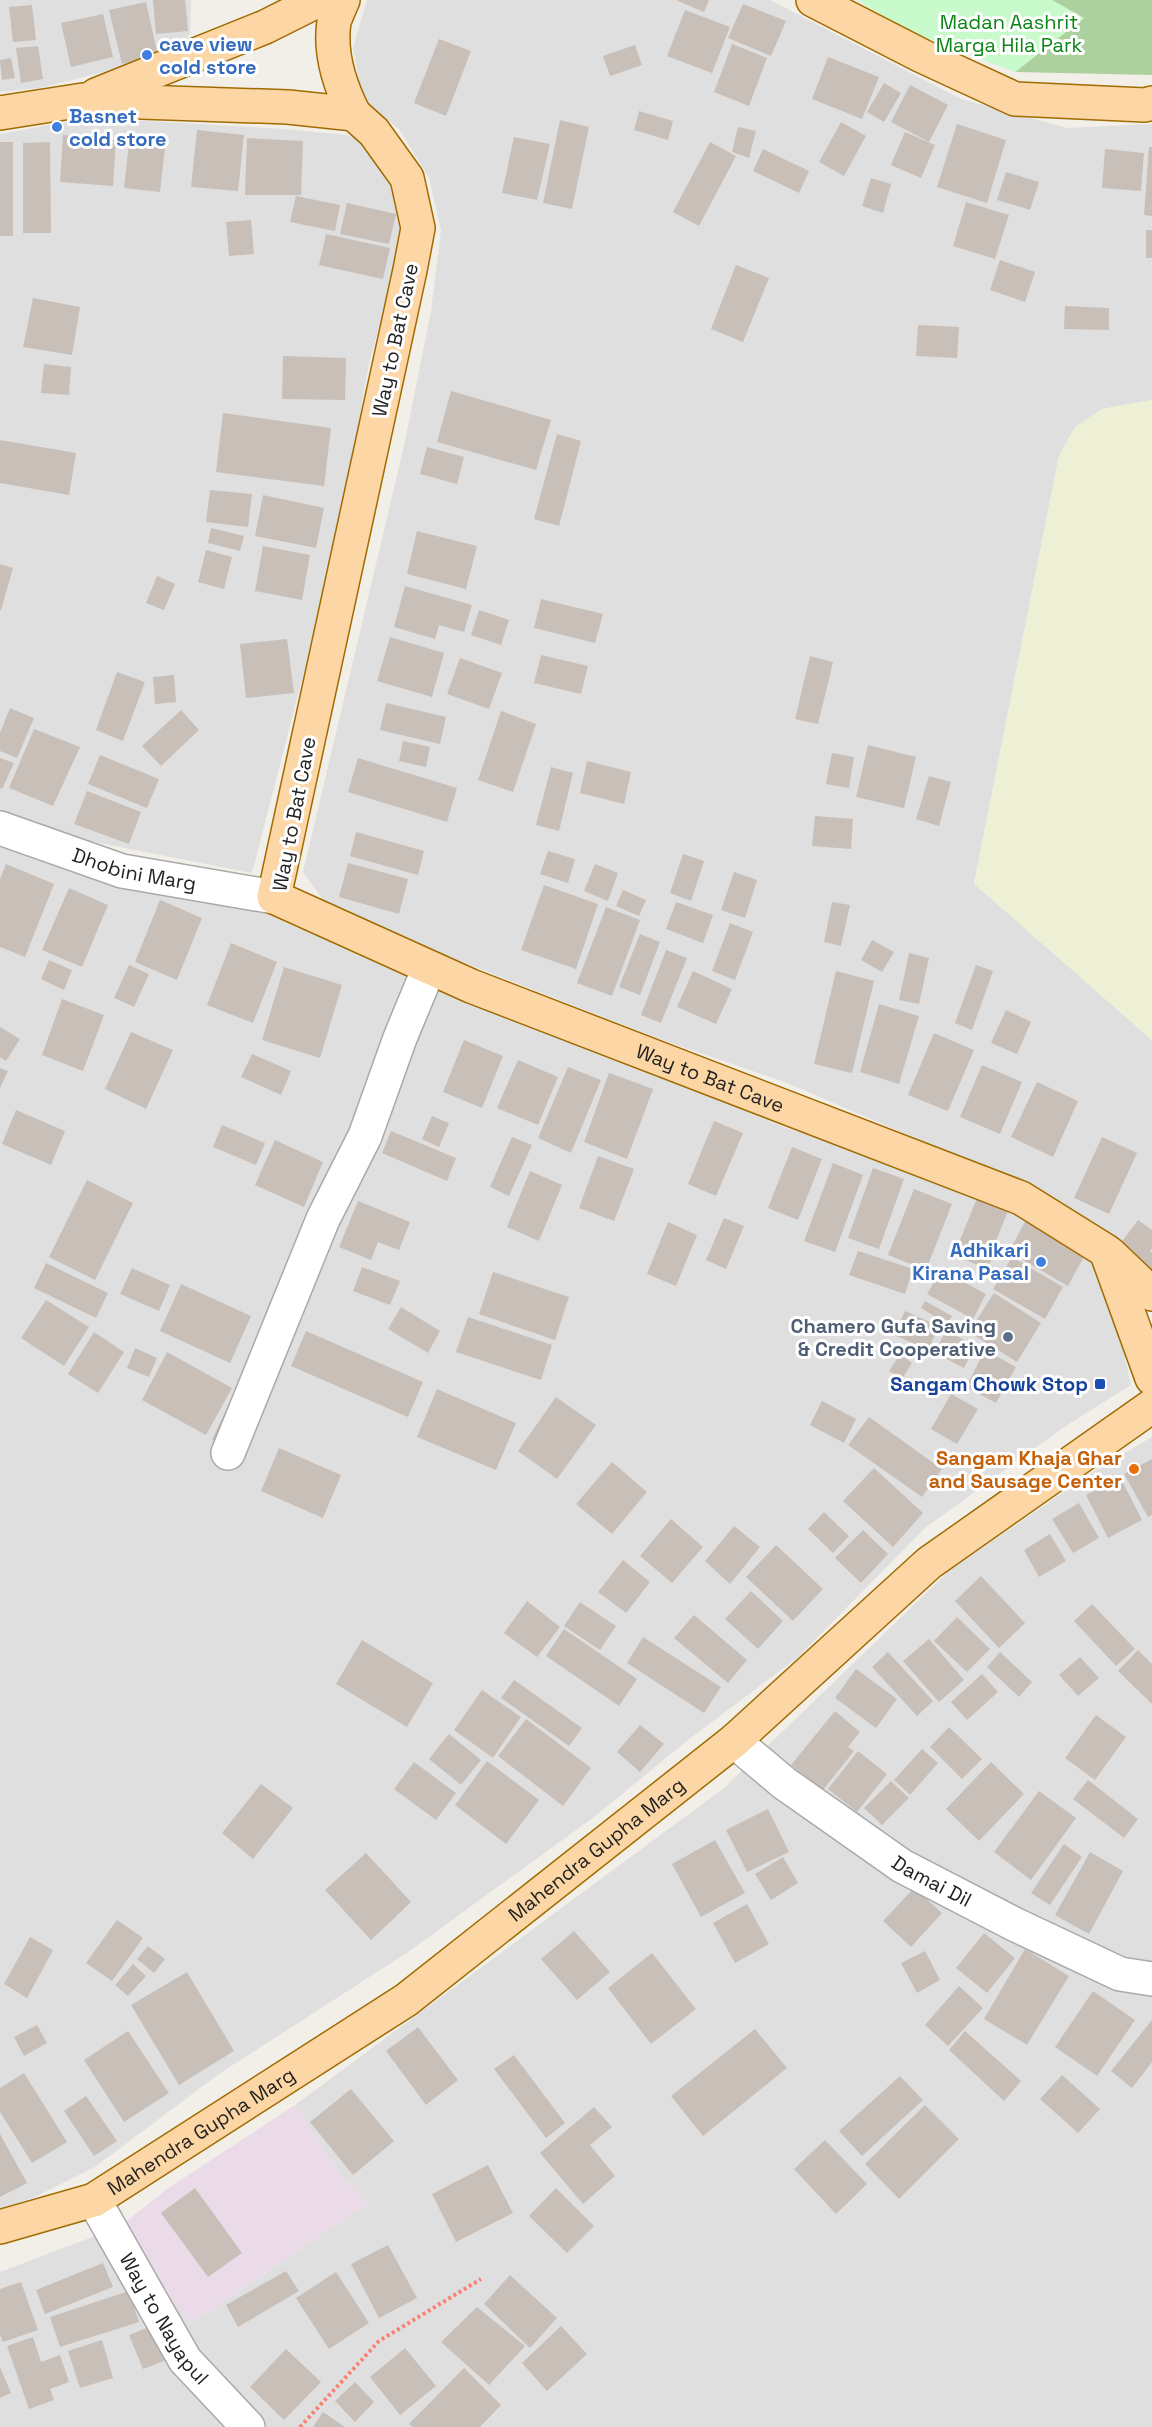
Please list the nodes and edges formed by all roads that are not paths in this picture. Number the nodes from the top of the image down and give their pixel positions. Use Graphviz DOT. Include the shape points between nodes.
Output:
graph roads {
  1 [pos="319,0"];
  2 [pos="343,0"];
  3 [pos="813,0"];
  4 [pos="83,100"];
  5 [pos="1152,103"];
  6 [pos="0,113"];
  7 [pos="354,114"];
  8 [pos="0,828"];
  9 [pos="273,897"];
  10 [pos="429,968"];
  11 [pos="1106,1251"];
  12 [pos="1152,1294"];
  13 [pos="1152,1378"];
  14 [pos="1152,1406"];
  15 [pos="228,1453"];
  16 [pos="734,1741"];
  17 [pos="1152,1978"];
  18 [pos="94,2200"];
  19 [pos="0,2228"];
  20 [pos="248,2427"];
  1 -- 4 [label="main road" via="265,27"];
  2 -- 7 [label="main road, Way to Bat Cave" via="334,22 334,55 340,88"];
  3 -- 5 [label="main road" via="1015,99"];
  4 -- 6 [label="main road"];
  4 -- 7 [label="main road" via="288,107"];
  7 -- 9 [label="main road, Way to Bat Cave" via="374,132 406,177 418,228"];
  8 -- 9 [label="street, Dhobini Marg" via="122,871"];
  9 -- 10 [label="main road, Way to Bat Cave"];
  10 -- 11 [label="main road, Way to Bat Cave" via="1021,1198"];
  10 -- 15 [label="street" via="365,1136 323,1219"];
  11 -- 12 [label="main road, Way to Bat Cave"];
  11 -- 13 [label="main road"];
  14 -- 16 [label="main road, Mahendra Gupha Marg" via="929,1563"];
  16 -- 17 [label="street, Damai Dil" via="784,1783 902,1866 1120,1974"];
  16 -- 18 [label="main road, Mahendra Gupha Marg" via="406,2000"];
  18 -- 19 [label="main road, Mahendra Gupha Marg"];
  18 -- 20 [label="street, Way to Nayapul" via="185,2360"];
}
